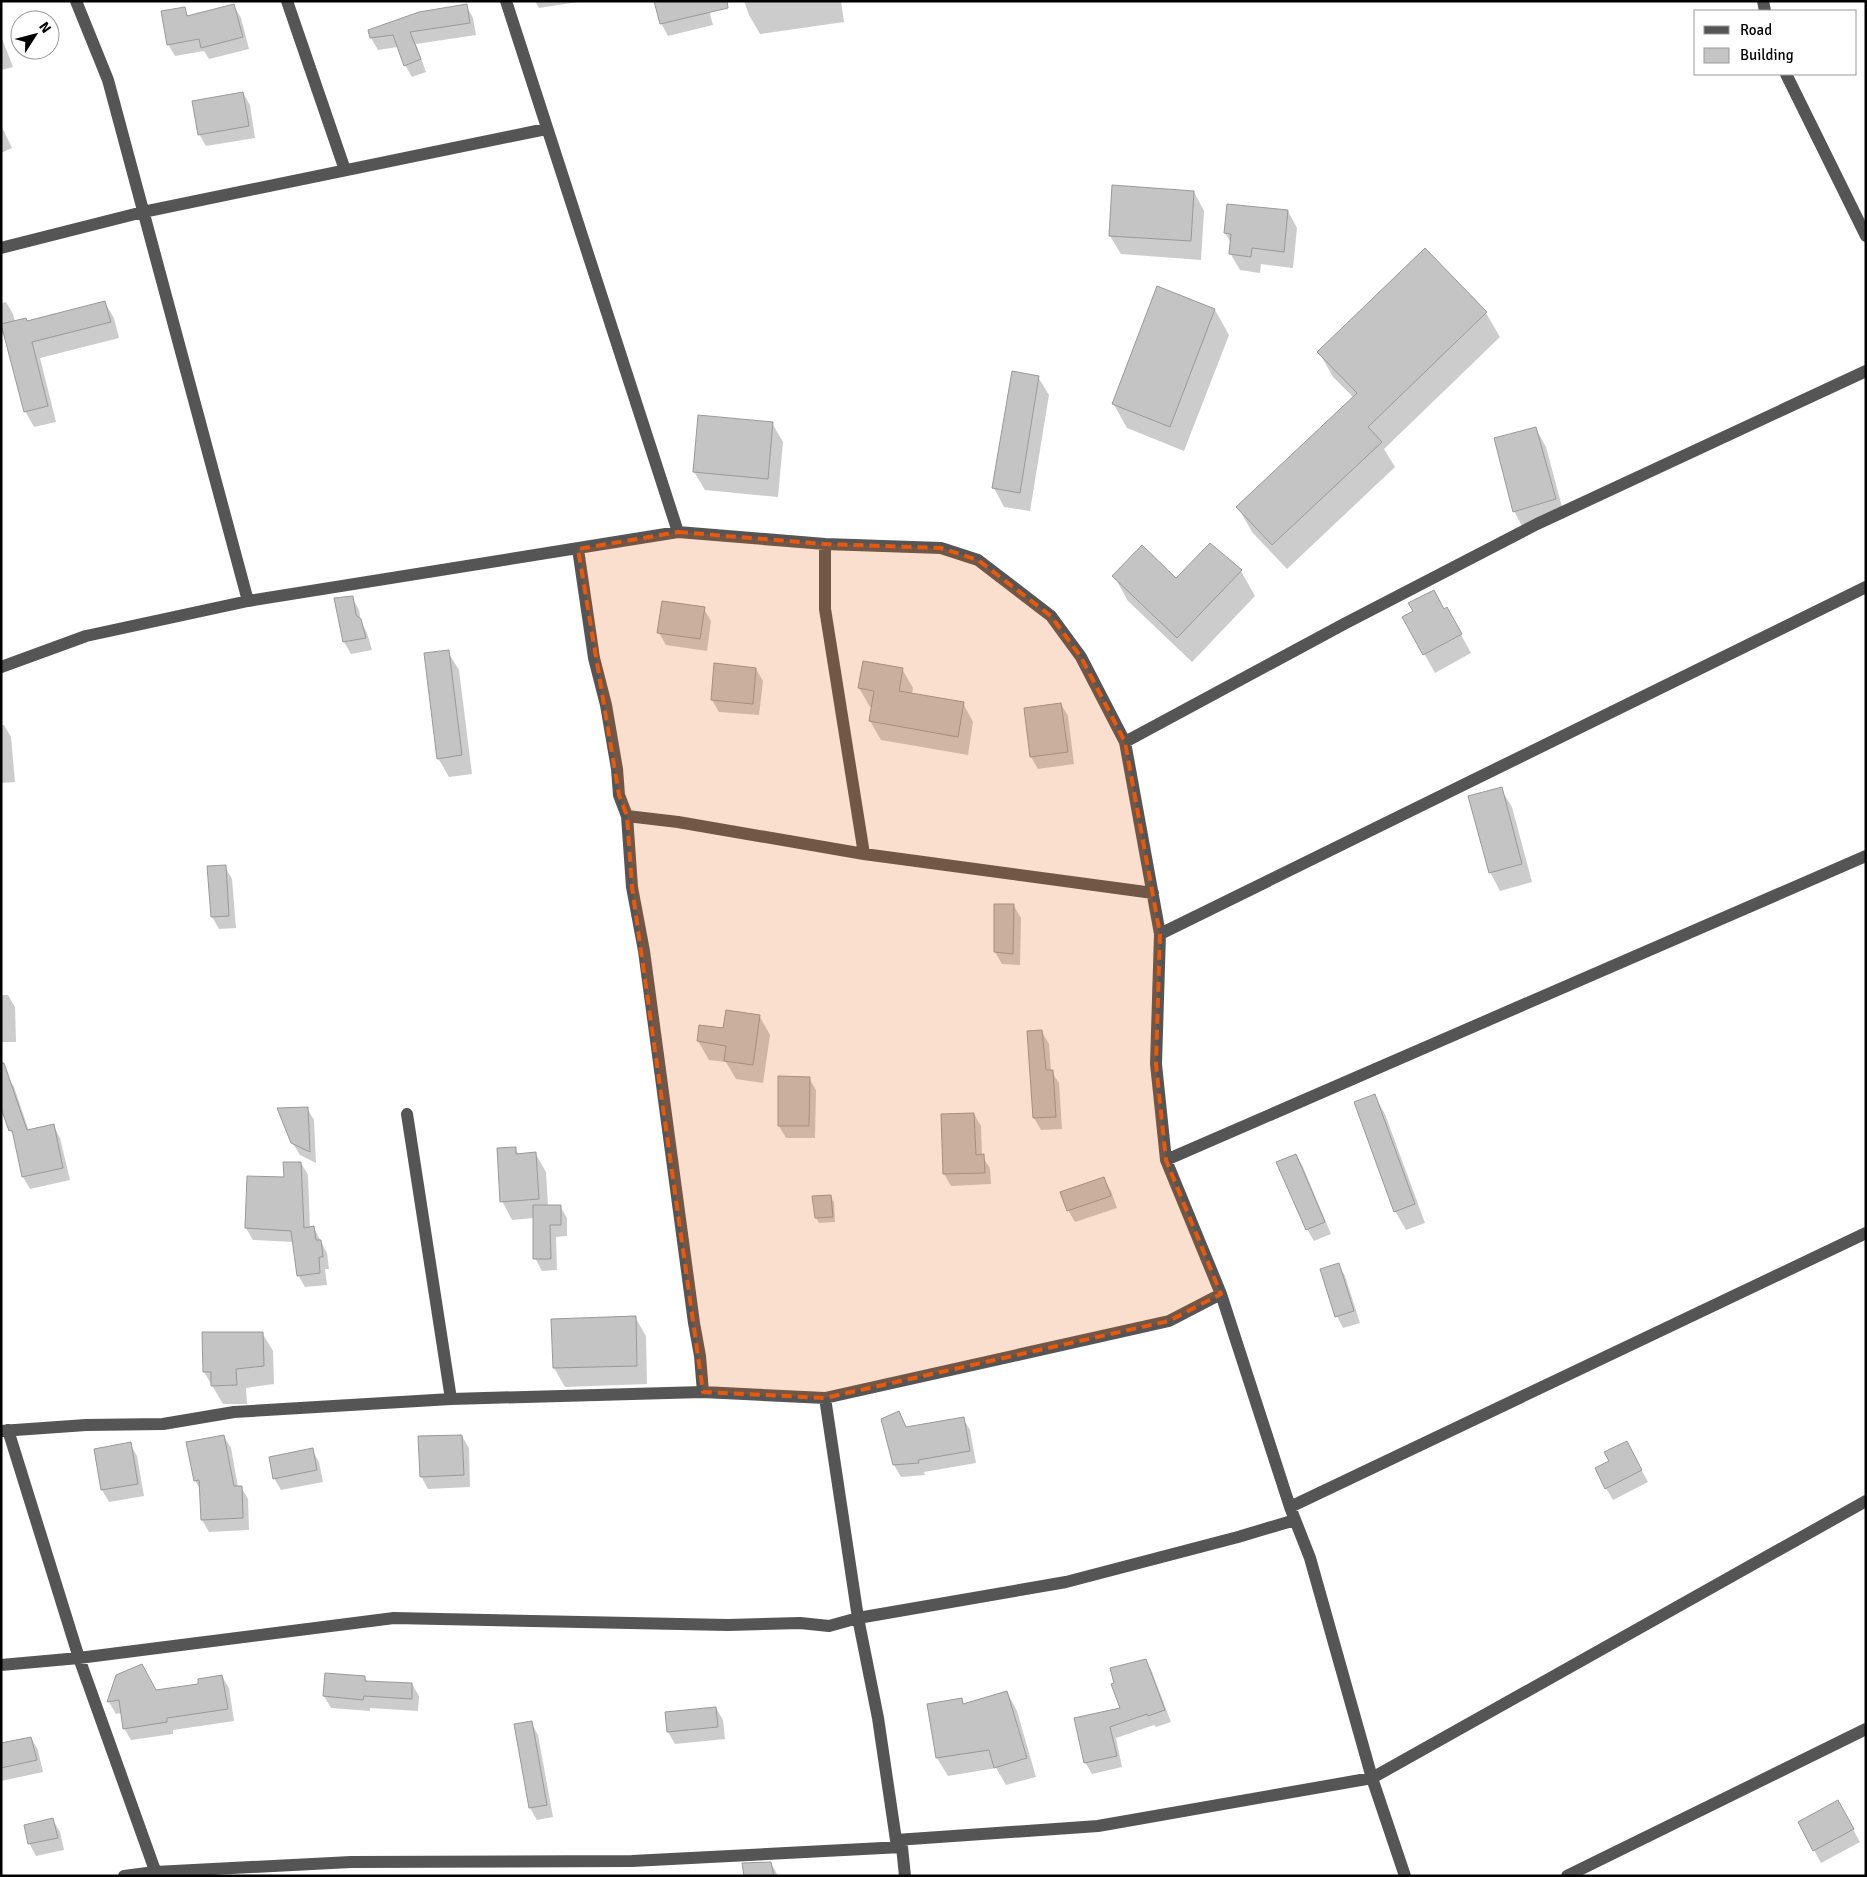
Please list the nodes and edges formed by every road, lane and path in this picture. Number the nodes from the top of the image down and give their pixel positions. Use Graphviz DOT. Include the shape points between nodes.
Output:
graph roads {
  1 [pos="76,1"];
  2 [pos="287,1"];
  3 [pos="506,1"];
  4 [pos="1786,75"];
  5 [pos="546,129"];
  6 [pos="345,170"];
  7 [pos="143,212"];
  8 [pos="1866,236"];
  9 [pos="1,248"];
  10 [pos="1866,372"];
  11 [pos="678,532"];
  12 [pos="825,544"];
  13 [pos="578,549"];
  14 [pos="1866,587"];
  15 [pos="248,601"];
  16 [pos="1,668"];
  17 [pos="1126,742"];
  18 [pos="627,816"];
  19 [pos="864,854"];
  20 [pos="1866,856"];
  21 [pos="1153,893"];
  22 [pos="1160,934"];
  23 [pos="407,1114"];
  24 [pos="1166,1160"];
  25 [pos="1866,1233"];
  26 [pos="1221,1294"];
  27 [pos="703,1392"];
  28 [pos="825,1398"];
  29 [pos="451,1399"];
  30 [pos="5,1431"];
  31 [pos="1866,1501"];
  32 [pos="1292,1514"];
  33 [pos="858,1618"];
  34 [pos="79,1658"];
  35 [pos="1,1665"];
  36 [pos="1866,1729"];
  37 [pos="1372,1778"];
  38 [pos="899,1843"];
  39 [pos="156,1874"];
  40 [pos="124,1876"];
  41 [pos="905,1876"];
  42 [pos="1405,1876"];
  43 [pos="1567,1876"];
  1 -- 7 [label="street" via="108,80"];
  2 -- 6 [label="street"];
  3 -- 5 [label="street"];
  4 -- 8 [label="street"];
  5 -- 6 [label="street"];
  5 -- 11 [label="street"];
  6 -- 7 [label="street"];
  7 -- 9 [label="street"];
  7 -- 15 [label="street"];
  10 -- 17 [label="street" via="1537,524"];
  11 -- 12 [label="street"];
  11 -- 13 [label="street"];
  12 -- 17 [label="street" via="941,548 978,560 1051,616 1081,657"];
  12 -- 19 [label="street" via="825,609"];
  13 -- 15 [label="street"];
  13 -- 18 [label="street" via="619,795"];
  14 -- 22 [label="street"];
  15 -- 16 [label="street" via="86,636"];
  17 -- 21 [label="street"];
  18 -- 19 [label="street"];
  18 -- 27 [label="street" via="632,887 644,952"];
  19 -- 21 [label="street"];
  20 -- 24 [label="street"];
  21 -- 22 [label="street"];
  22 -- 24 [label="street" via="1156,1064"];
  23 -- 29 [label="street"];
  24 -- 26 [label="street"];
  25 -- 32 [label="street"];
  26 -- 28 [label="street" via="1169,1321"];
  26 -- 32 [label="street"];
  27 -- 28 [label="street"];
  27 -- 29 [label="street"];
  28 -- 33 [label="street"];
  29 -- 30 [label="street" via="234,1412 163,1424"];
  30 -- 34 [label="street"];
  31 -- 37 [label="street"];
  32 -- 33 [label="street" via="1238,1537 1066,1582"];
  32 -- 37 [label="street" via="1310,1558"];
  33 -- 34 [label="street" via="829,1626 394,1618"];
  33 -- 38 [label="street"];
  34 -- 35 [label="street"];
  34 -- 39 [label="street"];
  36 -- 43 [label="street"];
  37 -- 38 [label="street" via="1098,1826"];
  37 -- 42 [label="street"];
  38 -- 39 [label="street" via="632,1861 351,1862"];
  38 -- 41 [label="street"];
  39 -- 40 [label="street"];
}
